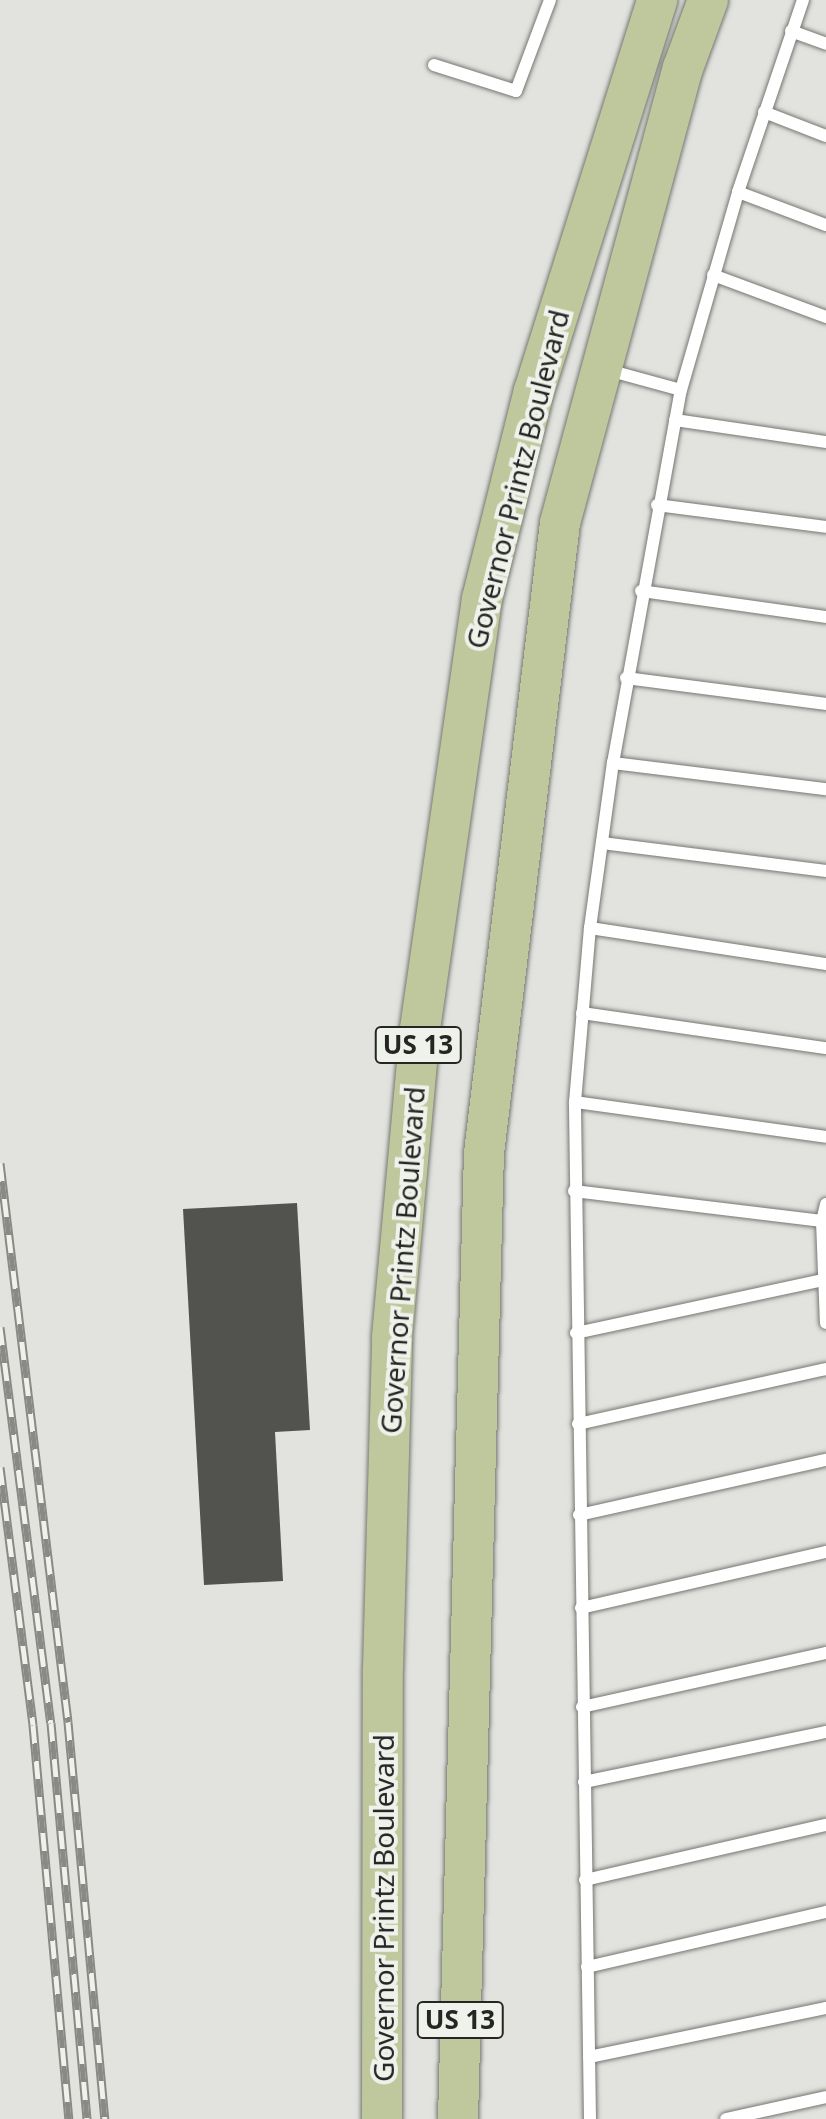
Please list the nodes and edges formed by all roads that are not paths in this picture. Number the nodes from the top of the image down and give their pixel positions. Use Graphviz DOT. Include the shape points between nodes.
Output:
graph roads {
  1 [pos="550,0"];
  2 [pos="657,0"];
  3 [pos="672,0"];
  4 [pos="708,0"];
  5 [pos="803,0"];
  6 [pos="791,31"];
  7 [pos="826,44"];
  8 [pos="434,65"];
  9 [pos="764,112"];
  10 [pos="826,136"];
  11 [pos="738,192"];
  12 [pos="826,225"];
  13 [pos="713,275"];
  14 [pos="826,317"];
  15 [pos="601,368"];
  16 [pos="681,390"];
  17 [pos="675,420"];
  18 [pos="826,442"];
  19 [pos="657,505"];
  20 [pos="826,527"];
  21 [pos="641,591"];
  22 [pos="826,617"];
  23 [pos="626,678"];
  24 [pos="826,704"];
  25 [pos="613,763"];
  26 [pos="826,789"];
  27 [pos="602,843"];
  28 [pos="826,871"];
  29 [pos="590,928"];
  30 [pos="826,964"];
  31 [pos="582,1013"];
  32 [pos="826,1048"];
  33 [pos="575,1102"];
  34 [pos="826,1137"];
  35 [pos="574,1191"];
  36 [pos="826,1204"];
  37 [pos="822,1221"];
  38 [pos="823,1280"];
  39 [pos="826,1323"];
  40 [pos="576,1333"];
  41 [pos="826,1369"];
  42 [pos="578,1424"];
  43 [pos="826,1460"];
  44 [pos="579,1515"];
  45 [pos="826,1552"];
  46 [pos="581,1608"];
  47 [pos="826,1653"];
  48 [pos="582,1707"];
  49 [pos="826,1732"];
  50 [pos="584,1782"];
  51 [pos="826,1825"];
  52 [pos="585,1880"];
  53 [pos="826,1912"];
  54 [pos="587,1967"];
  55 [pos="826,2008"];
  56 [pos="589,2057"];
  57 [pos="826,2097"];
  58 [pos="382,2119"];
  59 [pos="458,2119"];
  60 [pos="590,2119"];
  61 [pos="726,2119"];
  1 -- 8 [label="lane" via="516,91"];
  2 -- 58 [label="main road, Governor Printz Boulevard / US 13" via="534,391 482,599 420,1029 392,1337 383,1668"];
  3 -- 15 [label="main road" via="677,11 626,174 588,322 586,337"];
  4 -- 15 [label="main road, Governor Printz Boulevard / US 13" via="683,68"];
  5 -- 6 [label="lane"];
  6 -- 7 [label="lane"];
  6 -- 9 [label="lane"];
  9 -- 10 [label="lane"];
  9 -- 11 [label="lane"];
  11 -- 12 [label="lane"];
  11 -- 13 [label="lane"];
  13 -- 14 [label="lane"];
  13 -- 16 [label="lane"];
  15 -- 16 [label="lane"];
  15 -- 59 [label="main road, Governor Printz Boulevard / US 13" via="560,523 484,1153"];
  16 -- 17 [label="lane"];
  17 -- 18 [label="lane"];
  17 -- 19 [label="lane"];
  19 -- 20 [label="lane"];
  19 -- 21 [label="lane"];
  21 -- 22 [label="lane"];
  21 -- 23 [label="lane"];
  23 -- 24 [label="lane"];
  23 -- 25 [label="lane"];
  25 -- 26 [label="lane"];
  25 -- 27 [label="lane"];
  27 -- 28 [label="lane"];
  27 -- 29 [label="lane"];
  29 -- 30 [label="lane"];
  29 -- 31 [label="lane"];
  31 -- 32 [label="lane"];
  31 -- 33 [label="lane"];
  33 -- 34 [label="lane"];
  33 -- 35 [label="lane"];
  35 -- 37 [label="lane"];
  35 -- 40 [label="lane"];
  36 -- 37 [label="lane"];
  37 -- 38 [label="lane"];
  38 -- 39 [label="lane"];
  38 -- 40 [label="lane"];
  40 -- 42 [label="lane"];
  41 -- 42 [label="lane"];
  42 -- 44 [label="lane"];
  43 -- 44 [label="lane"];
  44 -- 46 [label="lane"];
  45 -- 46 [label="lane"];
  46 -- 48 [label="lane"];
  47 -- 48 [label="lane"];
  48 -- 50 [label="lane"];
  49 -- 50 [label="lane"];
  50 -- 52 [label="lane"];
  51 -- 52 [label="lane"];
  52 -- 54 [label="lane"];
  53 -- 54 [label="lane"];
  54 -- 56 [label="lane"];
  55 -- 56 [label="lane"];
  56 -- 60 [label="lane"];
  57 -- 61 [label="lane"];
}
